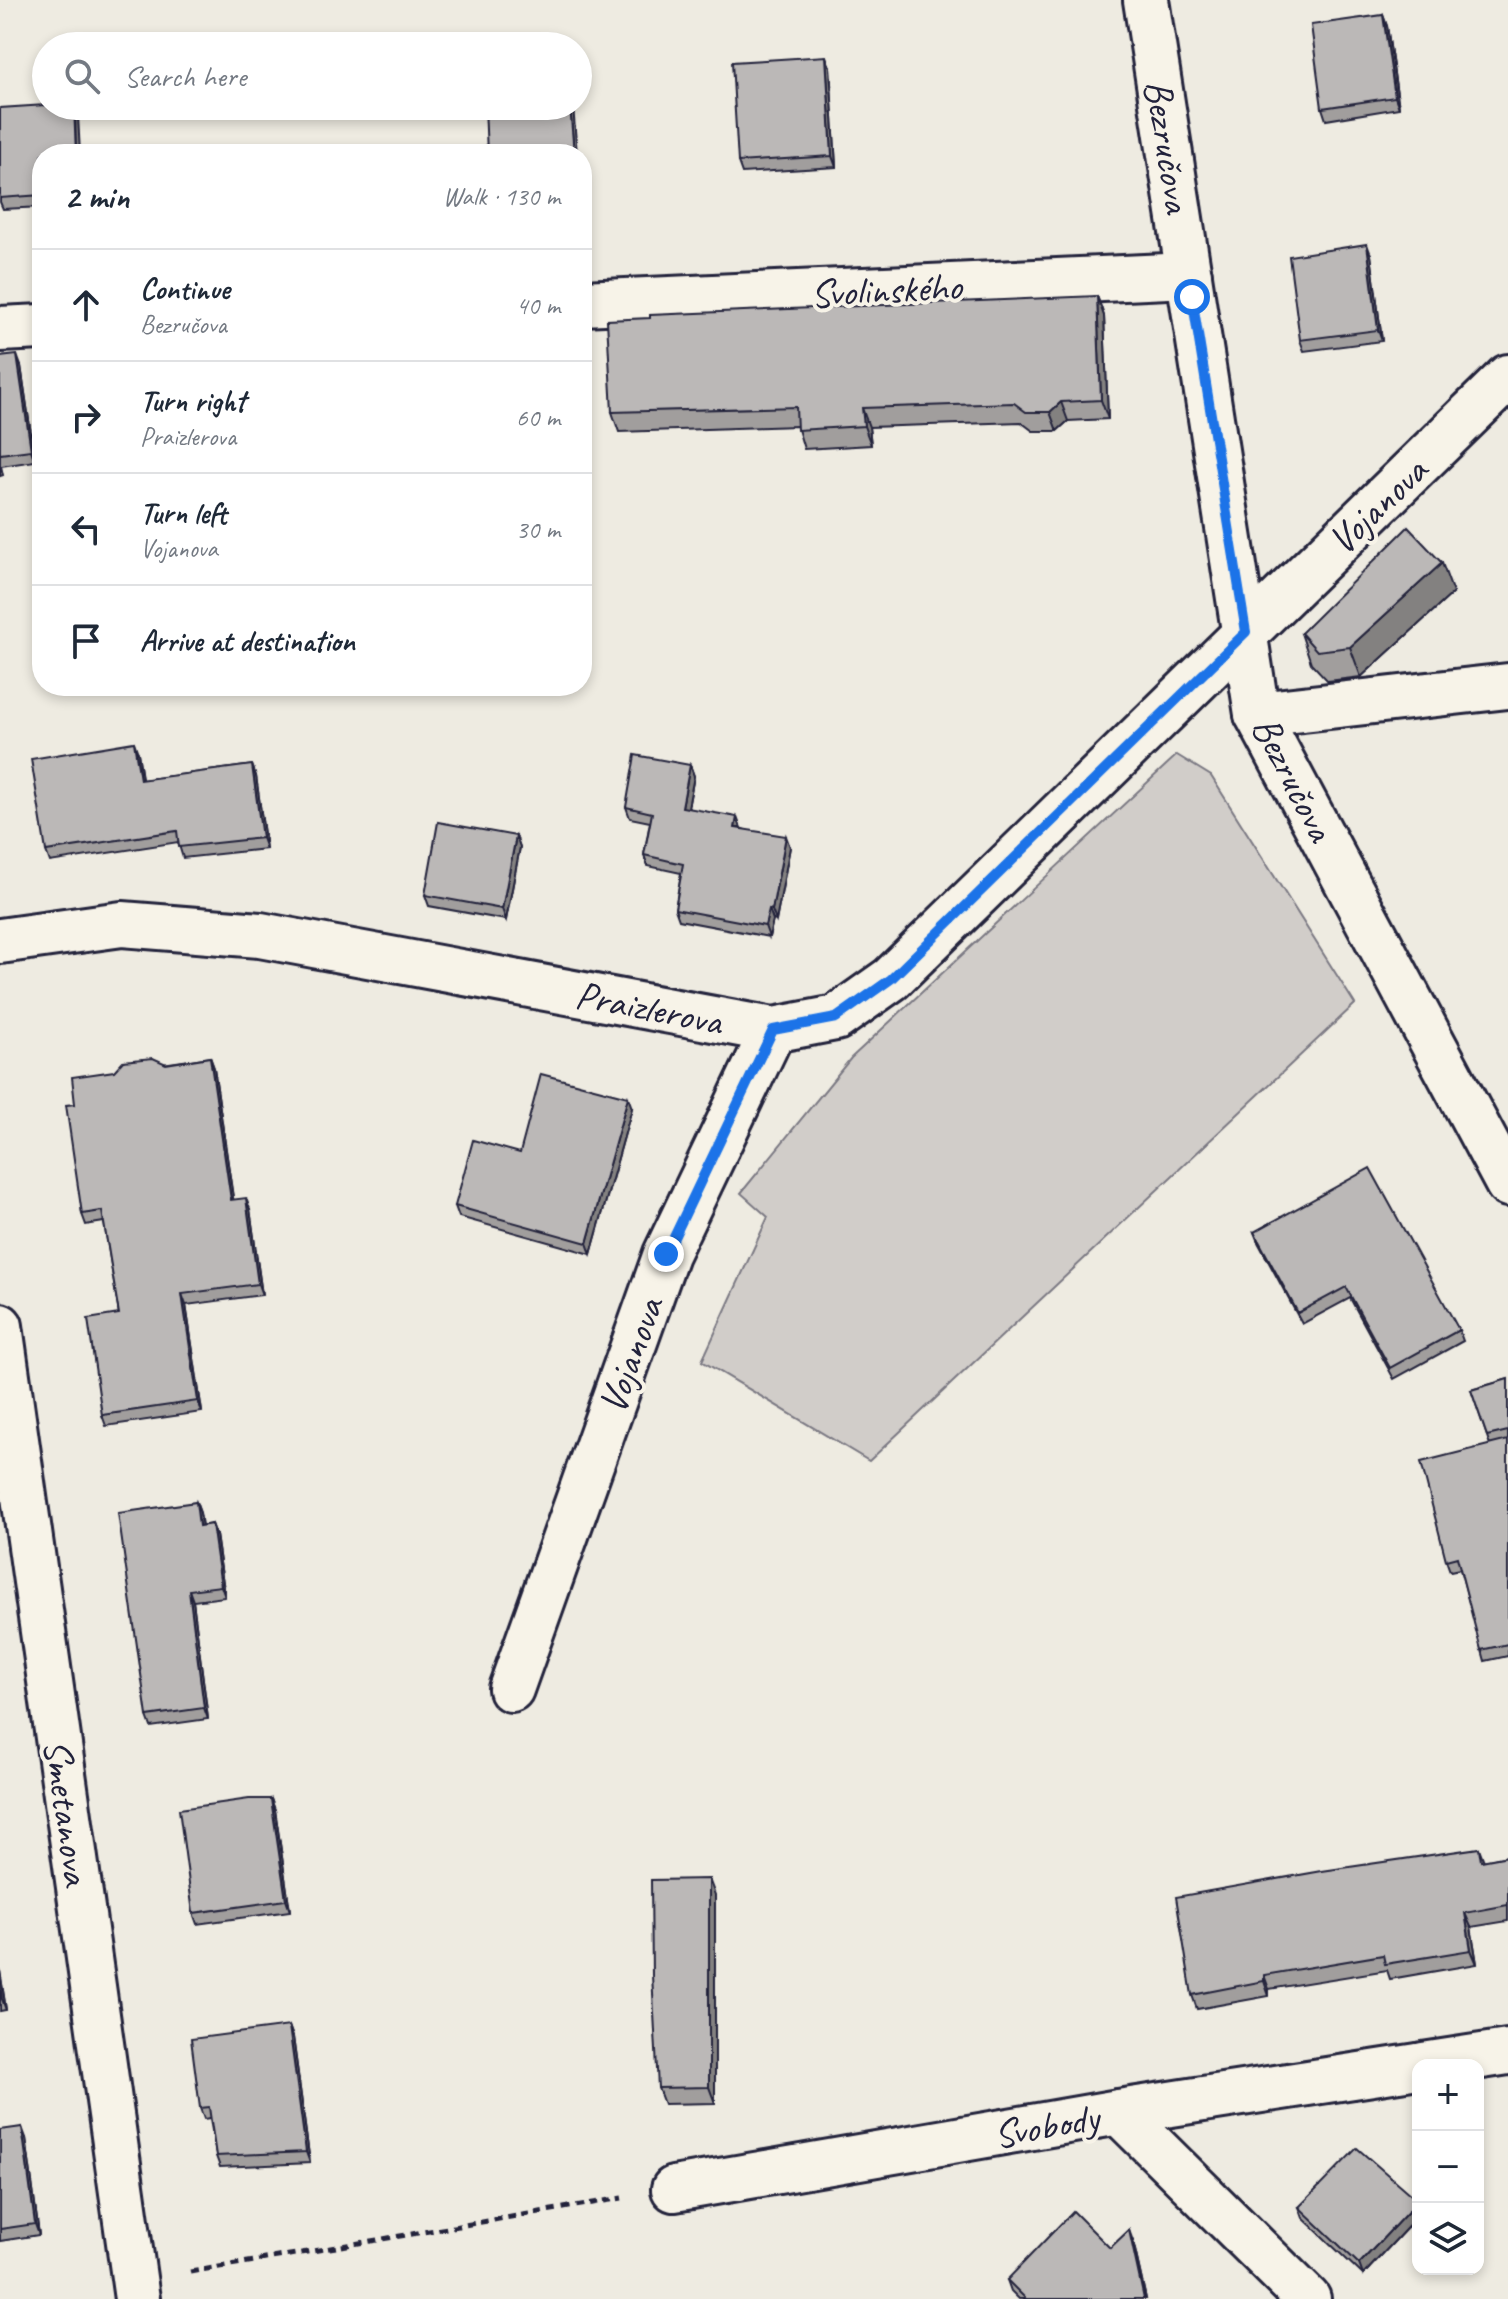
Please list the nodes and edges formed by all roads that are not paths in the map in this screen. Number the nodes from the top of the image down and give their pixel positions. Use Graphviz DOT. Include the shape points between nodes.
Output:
graph roads {
  1 [pos="1146,0"];
  2 [pos="1189,275"];
  3 [pos="592,303"];
  4 [pos="32,327"];
  5 [pos="0,329"];
  6 [pos="1508,377"];
  7 [pos="1246,632"];
  8 [pos="1508,686"];
  9 [pos="1257,714"];
  10 [pos="0,941"];
  11 [pos="773,1030"];
  12 [pos="1508,1184"];
  13 [pos="0,1326"];
  14 [pos="511,1689"];
  15 [pos="1508,2052"];
  16 [pos="1461,2059"];
  17 [pos="1412,2066"];
  18 [pos="1119,2112"];
  19 [pos="674,2189"];
  20 [pos="135,2290"];
  21 [pos="1308,2299"];
  1 -- 2 [label="street, Bezručova"];
  2 -- 3 [label="street, Svolinského"];
  2 -- 7 [label="street, Bezručova"];
  4 -- 5 [label="street"];
  6 -- 7 [label="street, Vojanova"];
  7 -- 9 [label="street, Bezručova"];
  7 -- 11 [label="street, Praizlerova" via="891,979 836,1018"];
  8 -- 9 [label="street"];
  9 -- 12 [label="street, Bezručova"];
  10 -- 11 [label="street, Praizlerova" via="122,924 260,935"];
  11 -- 14 [label="street, Vojanova" via="666,1254"];
  13 -- 20 [label="street, Smetanova"];
  15 -- 16 [label="street, Svobody"];
  17 -- 18 [label="street, Svobody"];
  18 -- 19 [label="street, Svobody"];
  18 -- 21 [label="street"];
}
